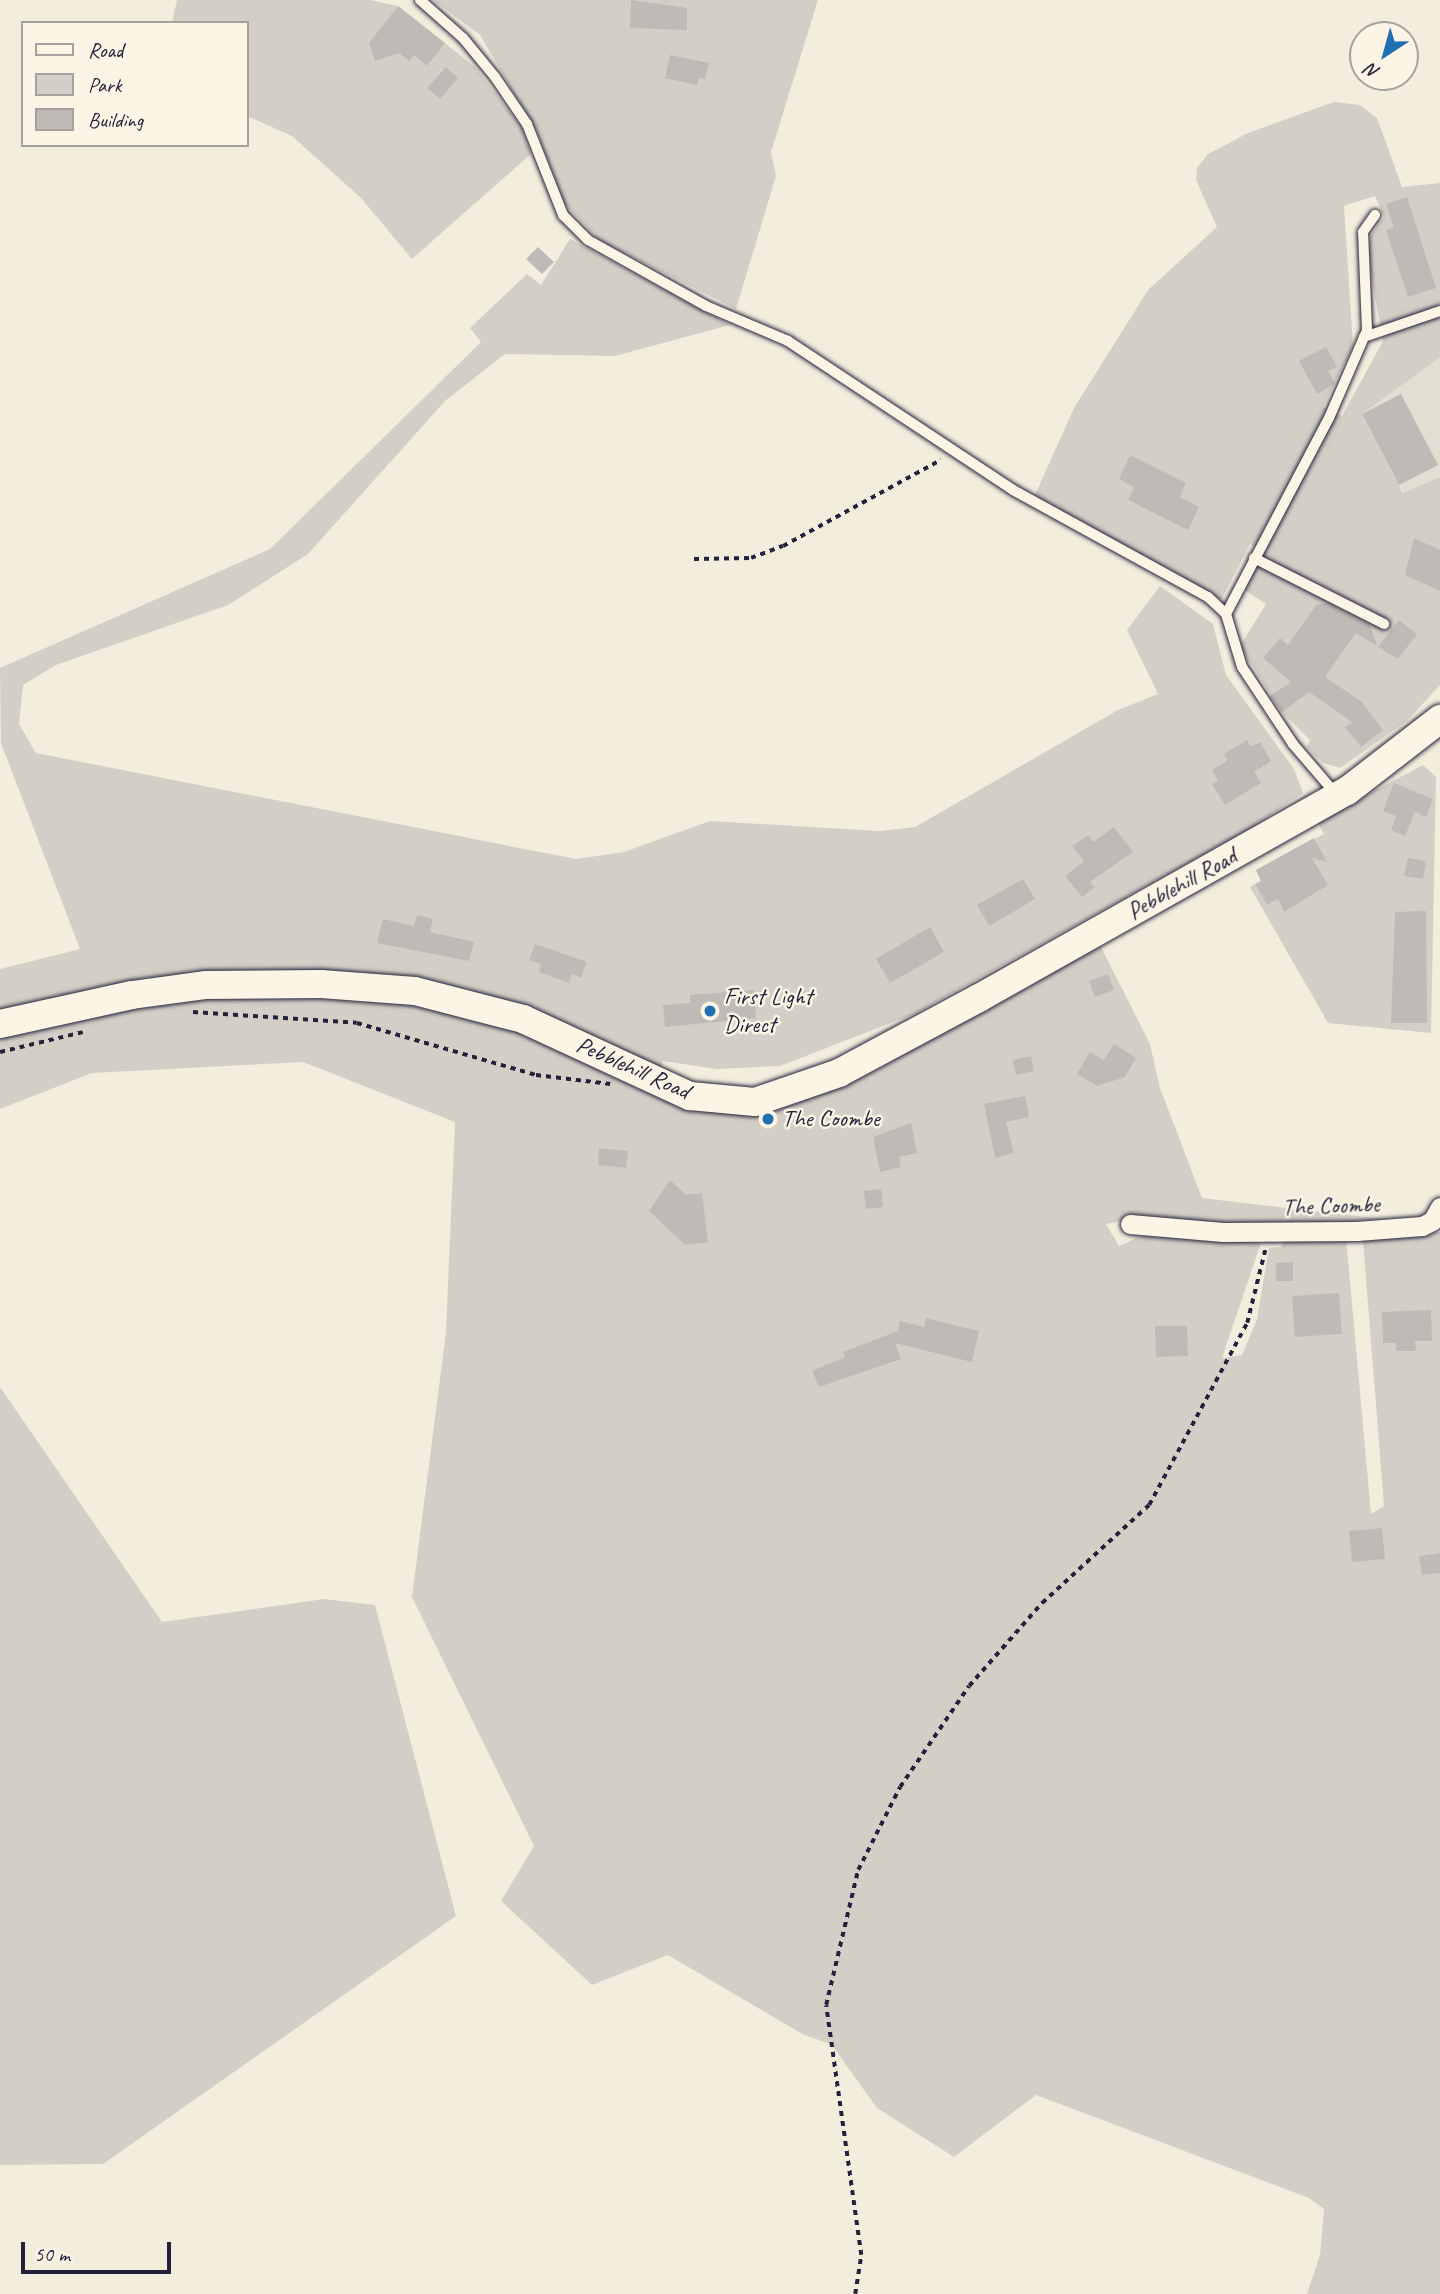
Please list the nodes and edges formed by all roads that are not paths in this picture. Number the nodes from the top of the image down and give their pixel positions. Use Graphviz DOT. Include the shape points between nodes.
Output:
graph roads {
  1 [pos="420,0"];
  2 [pos="1375,215"];
  3 [pos="1440,311"];
  4 [pos="1364,337"];
  5 [pos="1254,558"];
  6 [pos="1226,614"];
  7 [pos="1384,624"];
  8 [pos="1437,729"];
  9 [pos="1338,797"];
  10 [pos="0,1024"];
  11 [pos="1440,1207"];
  12 [pos="1130,1224"];
  1 -- 6 [label="lane" via="463,38 495,77 527,124 563,215 588,240 706,306 788,341 1059,517 1208,597"];
  2 -- 4 [label="lane" via="1363,232"];
  3 -- 4 [label="lane"];
  4 -- 5 [label="lane" via="1329,418"];
  5 -- 6 [label="lane"];
  5 -- 7 [label="lane"];
  6 -- 9 [label="lane" via="1242,667 1293,744"];
  8 -- 9 [label="main road, Pebblehill Road"];
  9 -- 10 [label="main road, Pebblehill Road" via="900,1043 782,1096 755,1102 690,1096 523,1019 415,991 321,984 206,985 132,995"];
  11 -- 12 [label="street, The Coombe" via="1432,1221 1422,1226 1270,1232"];
}
